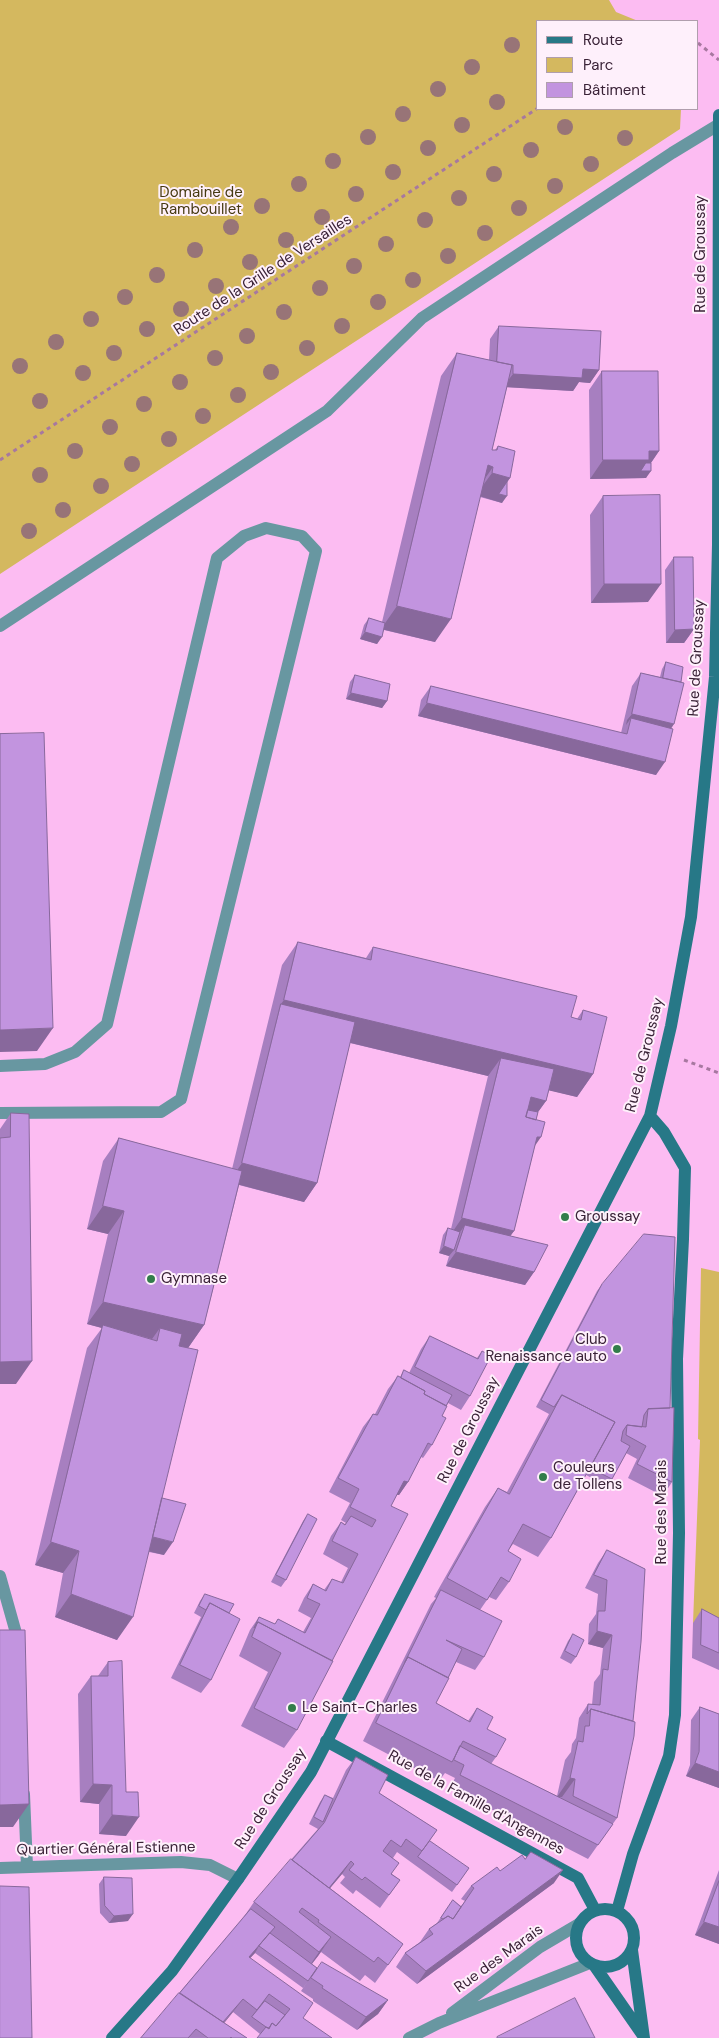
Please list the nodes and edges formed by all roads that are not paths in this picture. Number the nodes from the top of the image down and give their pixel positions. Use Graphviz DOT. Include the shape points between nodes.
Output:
graph roads {
  1 [pos="718,120"];
  2 [pos="718,531"];
  3 [pos="0,626"];
  4 [pos="0,1066"];
  5 [pos="0,1113"];
  6 [pos="650,1116"];
  7 [pos="0,1576"];
  8 [pos="18,1662"];
  9 [pos="326,1741"];
  10 [pos="23,1779"];
  11 [pos="27,1867"];
  12 [pos="0,1868"];
  13 [pos="238,1879"];
  14 [pos="594,1910"];
  15 [pos="617,1911"];
  16 [pos="579,1924"];
  17 [pos="632,1950"];
  18 [pos="592,1964"];
  19 [pos="439,2022"];
  20 [pos="643,2037"];
  21 [pos="112,2038"];
  22 [pos="409,2038"];
  1 -- 2 [label="main road, Rue de Groussay"];
  1 -- 3 [label="street" via="422,318 327,411"];
  2 -- 6 [label="main road, Rue de Groussay" via="715,677 691,917"];
  4 -- 5 [label="street" via="45,1064 75,1052 106,1024 217,558 244,536 266,528 302,536 316,551 181,1099 161,1112"];
  6 -- 9 [label="main road, Rue de Groussay"];
  6 -- 15 [label="main road, Rue des Marais" via="664,1132 685,1168 677,1359 680,1533 675,1715 669,1756 633,1854"];
  7 -- 8 [label="street" via="16,1633"];
  9 -- 13 [label="main road, Rue de Groussay" via="311,1772"];
  9 -- 14 [label="main road, Rue de la Famille d'Angennes" via="578,1878"];
  10 -- 11 [label="street"];
  11 -- 12 [label="street, Quartier Général Estienne"];
  11 -- 13 [label="street, Quartier Général Estienne" via="181,1862 210,1865"];
  13 -- 21 [label="main road, Rue de Groussay" via="172,1970"];
  14 -- 15 [label="main road"];
  14 -- 16 [label="main road"];
  15 -- 17 [label="main road" via="631,1923 635,1941"];
  16 -- 18 [label="main road" via="578,1950"];
  16 -- 19 [label="street, Rue des Marais" via="540,1947"];
  17 -- 18 [label="main road" via="627,1958 612,1966"];
  17 -- 20 [label="main road"];
  18 -- 19 [label="street, Rue des Marais"];
  18 -- 20 [label="main road"];
  19 -- 22 [label="street, Rue des Marais"];
}
